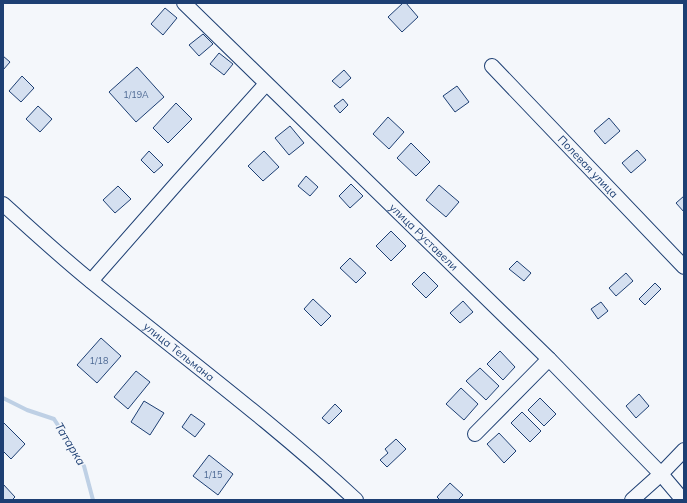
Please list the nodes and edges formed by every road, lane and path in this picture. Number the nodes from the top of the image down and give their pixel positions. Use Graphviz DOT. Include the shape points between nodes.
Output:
graph roads {
  1 [pos="184,3"];
  2 [pos="492,66"];
  3 [pos="265,85"];
  4 [pos="3,204"];
  5 [pos="684,267"];
  6 [pos="91,281"];
  7 [pos="549,359"];
  8 [pos="475,434"];
  9 [pos="684,450"];
  10 [pos="661,474"];
  11 [pos="356,500"];
  12 [pos="632,500"];
  13 [pos="683,500"];
  1 -- 7 [label="street, улица Руставели"];
  2 -- 5 [label="street, Полевая улица"];
  3 -- 6 [label="street"];
  4 -- 6 [label="street, улица Тельмана"];
  6 -- 11 [label="street, улица Тельмана" via="209,374"];
  7 -- 8 [label="street"];
  7 -- 10 [label="street, улица Руставели"];
  9 -- 10 [label="street"];
  10 -- 12 [label="street"];
  10 -- 13 [label="street, улица Руставели"];
}
